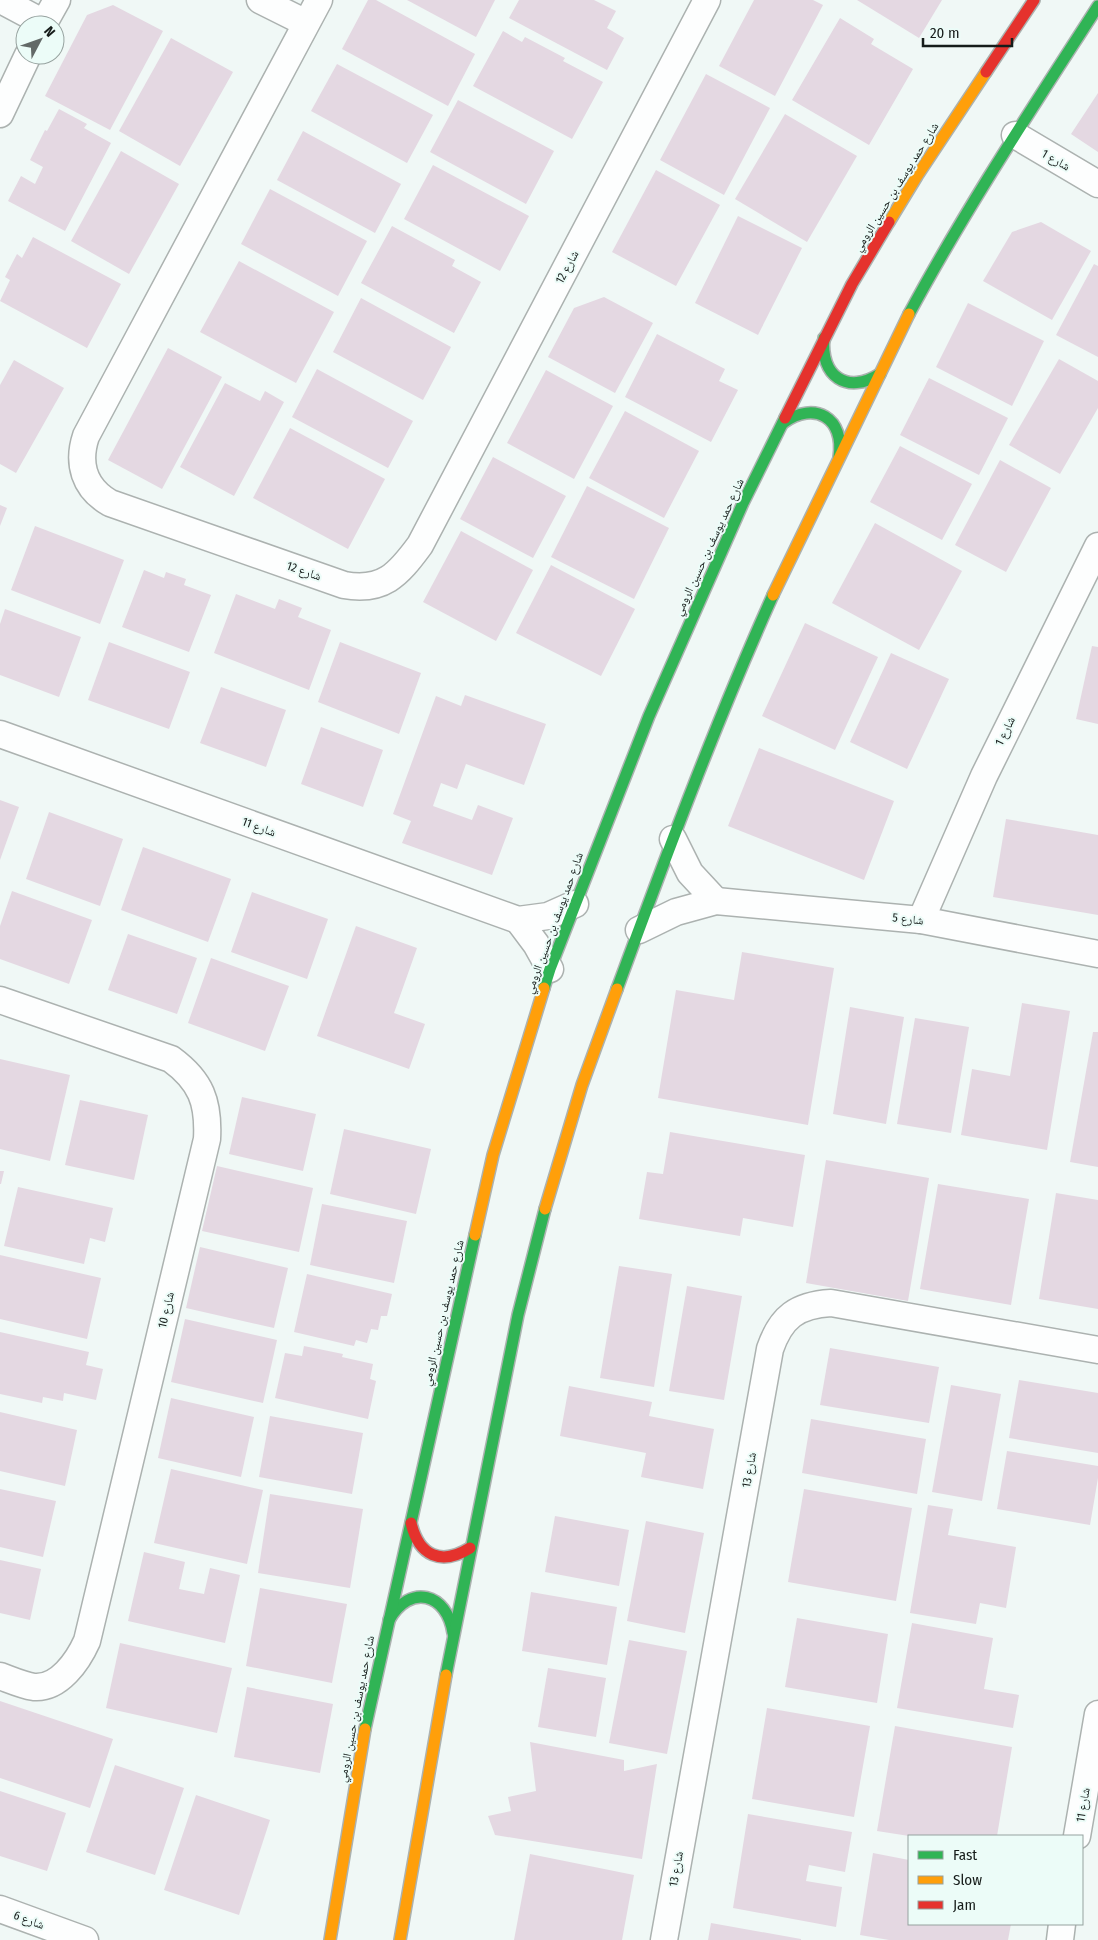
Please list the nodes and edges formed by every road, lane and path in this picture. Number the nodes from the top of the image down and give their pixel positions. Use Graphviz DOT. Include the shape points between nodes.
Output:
graph roads {
  1 [pos="2,0"];
  2 [pos="57,0"];
  3 [pos="260,0"];
  4 [pos="319,0"];
  5 [pos="707,0"];
  6 [pos="1034,0"];
  7 [pos="1098,6"];
  8 [pos="28,15"];
  9 [pos="48,15"];
  10 [pos="306,23"];
  11 [pos="23,65"];
  12 [pos="0,114"];
  13 [pos="1015,135"];
  14 [pos="1098,184"];
  15 [pos="824,338"];
  16 [pos="880,374"];
  17 [pos="783,423"];
  18 [pos="839,457"];
  19 [pos="1098,546"];
  20 [pos="1092,570"];
  21 [pos="0,734"];
  22 [pos="673,839"];
  23 [pos="716,901"];
  24 [pos="575,904"];
  25 [pos="518,920"];
  26 [pos="921,920"];
  27 [pos="639,930"];
  28 [pos="1098,954"];
  29 [pos="550,969"];
  30 [pos="0,1000"];
  31 [pos="1098,1350"];
  32 [pos="411,1523"];
  33 [pos="470,1548"];
  34 [pos="388,1620"];
  35 [pos="453,1633"];
  36 [pos="0,1676"];
  37 [pos="1098,1714"];
  38 [pos="1077,1835"];
  39 [pos="0,1909"];
  40 [pos="1062,1925"];
  41 [pos="83,1940"];
  42 [pos="330,1940"];
  43 [pos="400,1940"];
  44 [pos="664,1940"];
  45 [pos="1060,1940"];
  1 -- 8 [label="street"];
  2 -- 9 [label="street"];
  3 -- 10 [label="street"];
  4 -- 10 [label="street, شارع 12"];
  5 -- 10 [label="street, شارع 12" via="420,545 396,574 368,587 344,585 110,503 92,489 82,464 86,436"];
  6 -- 15 [label="street, شارع حمد يوسف بن حسين الرومي" via="918,176"];
  7 -- 13 [label="street"];
  11 -- 12 [label="street"];
  13 -- 14 [label="street, شارع 1"];
  13 -- 16 [label="street" via="938,263"];
  15 -- 16 [label="street" via="823,361 838,379 860,384"];
  15 -- 17 [label="street, شارع حمد يوسف بن حسين الرومي"];
  16 -- 18 [label="street"];
  17 -- 18 [label="street" via="802,412 818,412 828,417 840,436"];
  17 -- 24 [label="street, شارع حمد يوسف بن حسين الرومي" via="700,598 649,716"];
  18 -- 22 [label="street" via="744,659"];
  19 -- 20 [label="street, شارع 1"];
  20 -- 26 [label="street, شارع 1" via="984,776"];
  21 -- 25 [label="street, شارع 11"];
  22 -- 23 [label="street" via="690,873"];
  22 -- 27 [label="street"];
  23 -- 26 [label="street, شارع 5"];
  23 -- 27 [label="street, شارع 5" via="676,912"];
  24 -- 25 [label="street, شارع 11" via="548,916"];
  24 -- 29 [label="street, شارع حمد يوسف بن حسين الرومي"];
  25 -- 29 [label="street"];
  26 -- 28 [label="street, شارع 5"];
  27 -- 33 [label="street" via="582,1085 548,1198 518,1315"];
  29 -- 32 [label="street, شارع حمد يوسف بن حسين الرومي" via="493,1155"];
  30 -- 36 [label="street, شارع 10" via="171,1059 198,1086 208,1120 207,1139 87,1641 69,1671 47,1684 36,1687"];
  31 -- 44 [label="street, شارع 13" via="831,1303 805,1307 787,1318 770,1349"];
  32 -- 33 [label="street" via="415,1540 437,1557 454,1557"];
  32 -- 34 [label="street, شارع حمد يوسف بن حسين الرومي"];
  33 -- 35 [label="street"];
  34 -- 35 [label="street" via="403,1601 427,1597 447,1610"];
  34 -- 42 [label="street, شارع حمد يوسف بن حسين الرومي" via="362,1743"];
  35 -- 43 [label="street"];
  37 -- 38 [label="street, شارع 11"];
  39 -- 41 [label="street, شارع 6"];
  40 -- 45 [label="street"];
}
